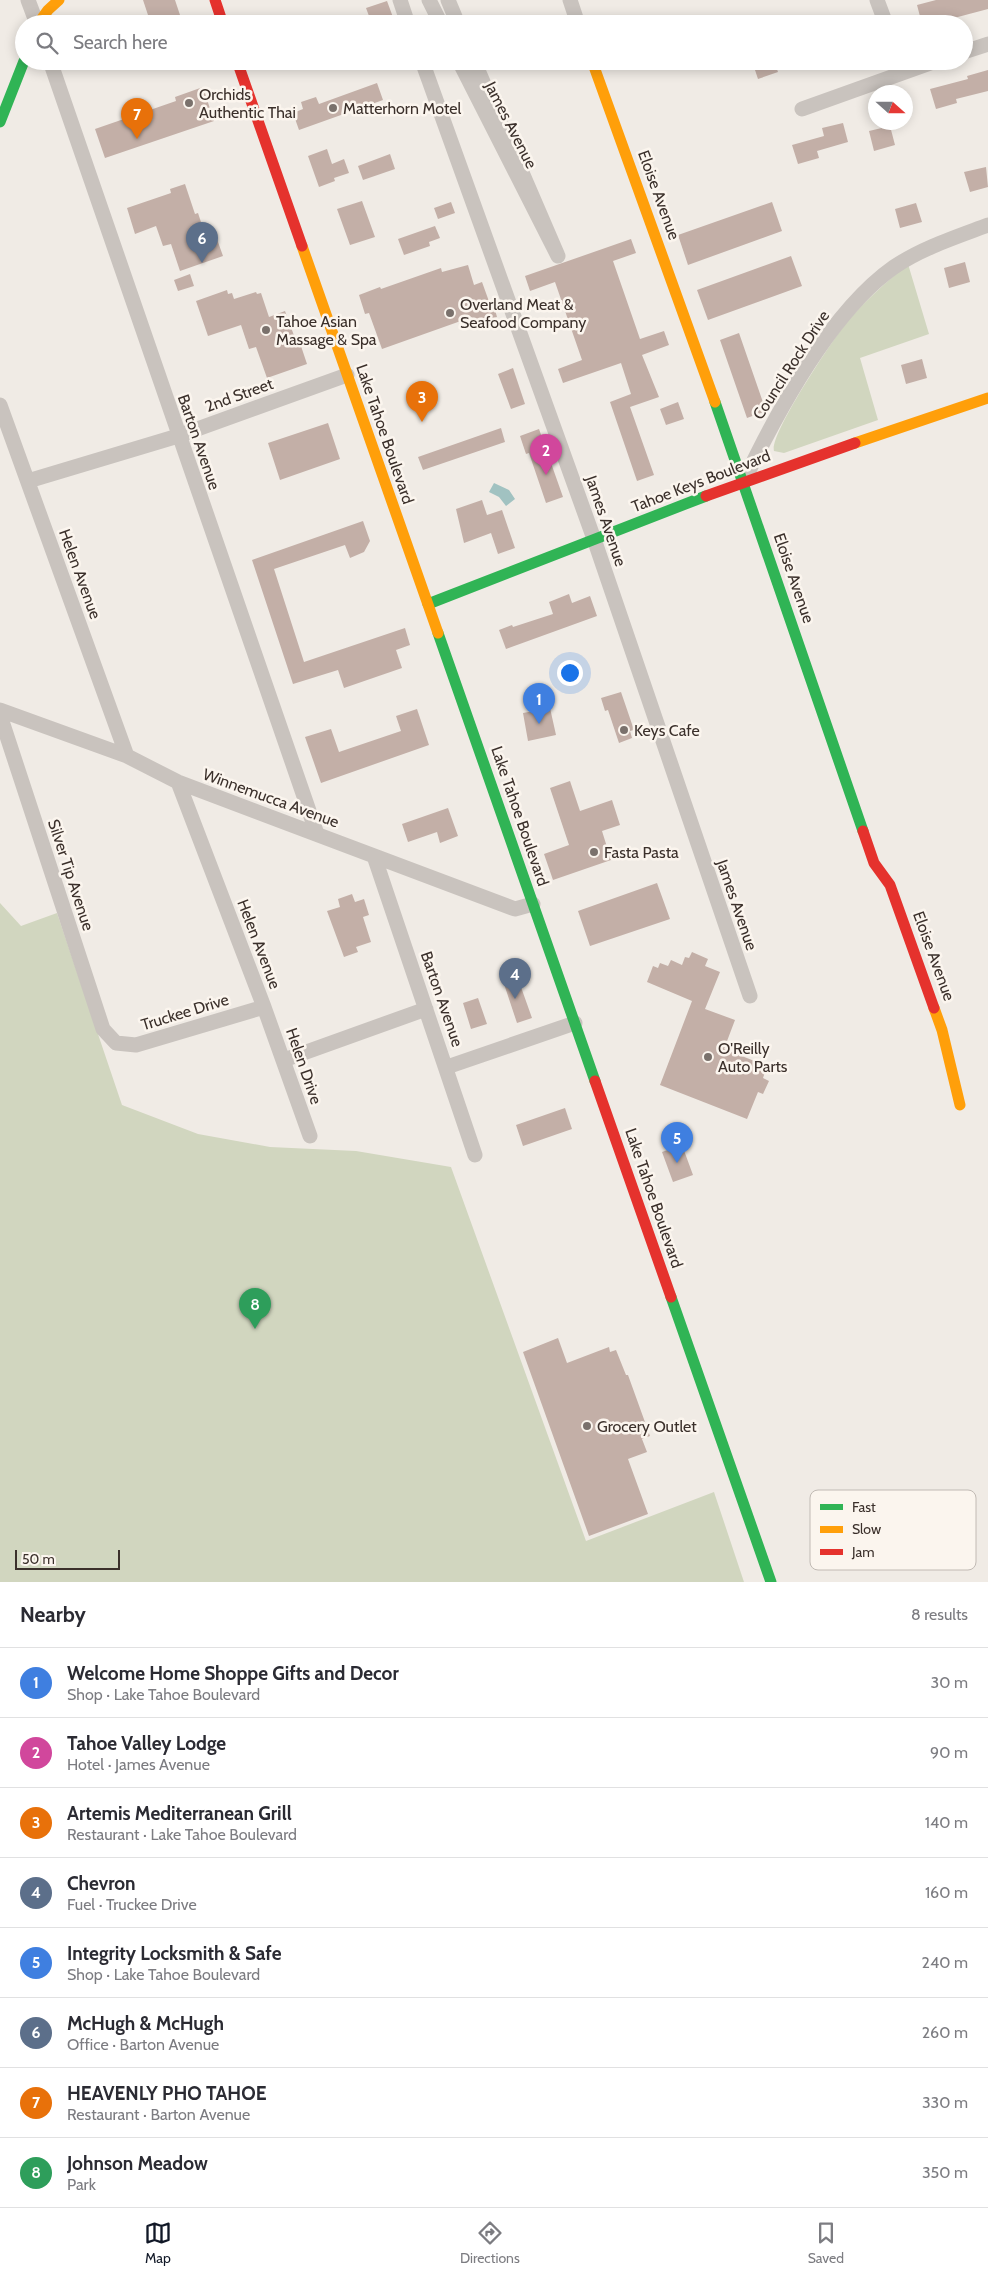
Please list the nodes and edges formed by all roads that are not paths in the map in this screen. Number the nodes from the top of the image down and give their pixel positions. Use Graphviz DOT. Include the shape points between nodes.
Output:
graph roads {
  1 [pos="28,0"];
  2 [pos="59,0"];
  3 [pos="215,0"];
  4 [pos="400,0"];
  5 [pos="428,0"];
  6 [pos="448,0"];
  7 [pos="570,0"];
  8 [pos="877,0"];
  9 [pos="34,15"];
  10 [pos="44,15"];
  11 [pos="220,15"];
  12 [pos="405,15"];
  13 [pos="436,15"];
  14 [pos="454,15"];
  15 [pos="575,15"];
  16 [pos="883,15"];
  17 [pos="988,44"];
  18 [pos="973,49"];
  19 [pos="20,70"];
  20 [pos="53,70"];
  21 [pos="240,70"];
  22 [pos="425,70"];
  23 [pos="465,70"];
  24 [pos="478,70"];
  25 [pos="595,70"];
  26 [pos="896,70"];
  27 [pos="802,109"];
  28 [pos="0,122"];
  29 [pos="988,225"];
  30 [pos="347,374"];
  31 [pos="988,398"];
  32 [pos="0,405"];
  33 [pos="178,436"];
  34 [pos="28,481"];
  35 [pos="744,481"];
  36 [pos="594,539"];
  37 [pos="428,604"];
  38 [pos="0,710"];
  39 [pos="0,715"];
  40 [pos="127,756"];
  41 [pos="178,782"];
  42 [pos="316,834"];
  43 [pos="374,856"];
  44 [pos="533,904"];
  45 [pos="750,996"];
  46 [pos="264,1007"];
  47 [pos="426,1009"];
  48 [pos="575,1023"];
  49 [pos="116,1043"];
  50 [pos="284,1060"];
  51 [pos="446,1067"];
  52 [pos="960,1105"];
  53 [pos="310,1136"];
  54 [pos="475,1155"];
  55 [pos="771,1582"];
  1 -- 9 [label="street"];
  2 -- 10 [label="main road"];
  3 -- 11 [label="main road"];
  4 -- 12 [label="street"];
  5 -- 13 [label="street"];
  6 -- 14 [label="street"];
  7 -- 15 [label="street"];
  8 -- 16 [label="street"];
  17 -- 18 [label="street"];
  19 -- 28 [label="main road"];
  20 -- 33 [label="street, Barton Avenue"];
  21 -- 30 [label="main road, Lake Tahoe Boulevard"];
  22 -- 36 [label="street, James Avenue"];
  23 -- 24 [label="street, James Avenue" via="558,256"];
  25 -- 35 [label="main road, Eloise Avenue"];
  26 -- 27 [label="street"];
  29 -- 35 [label="street, Council Rock Drive" via="921,252 894,268 863,293 813,358 759,449"];
  30 -- 33 [label="street, 2nd Street"];
  30 -- 37 [label="main road, Lake Tahoe Boulevard"];
  31 -- 35 [label="main road, Tahoe Keys Boulevard"];
  32 -- 34 [label="street, Helen Avenue"];
  33 -- 34 [label="street, 2nd Street"];
  33 -- 42 [label="street, Barton Avenue"];
  34 -- 40 [label="street, Helen Avenue"];
  35 -- 36 [label="main road, Tahoe Keys Boulevard"];
  35 -- 52 [label="main road, Eloise Avenue" via="874,863 890,885 942,1030"];
  36 -- 37 [label="main road, Tahoe Keys Boulevard"];
  36 -- 45 [label="street, James Avenue"];
  37 -- 44 [label="main road, Lake Tahoe Boulevard"];
  38 -- 40 [label="street, Winnemucca Avenue"];
  39 -- 49 [label="street, Silver Tip Avenue" via="103,1030"];
  40 -- 41 [label="street, Winnemucca Avenue"];
  41 -- 42 [label="street, Winnemucca Avenue"];
  41 -- 46 [label="street, Helen Avenue"];
  42 -- 43 [label="street, Winnemucca Avenue"];
  43 -- 44 [label="street, Winnemucca Avenue" via="515,909"];
  43 -- 47 [label="street, Barton Avenue"];
  44 -- 48 [label="main road, Lake Tahoe Boulevard"];
  46 -- 49 [label="street, Truckee Drive" via="136,1045"];
  46 -- 50 [label="street, Helen Drive"];
  47 -- 50 [label="street"];
  47 -- 51 [label="street, Barton Avenue"];
  48 -- 51 [label="street"];
  48 -- 55 [label="main road, Lake Tahoe Boulevard"];
  50 -- 53 [label="street, Helen Drive"];
  51 -- 54 [label="street, Barton Avenue"];
}
